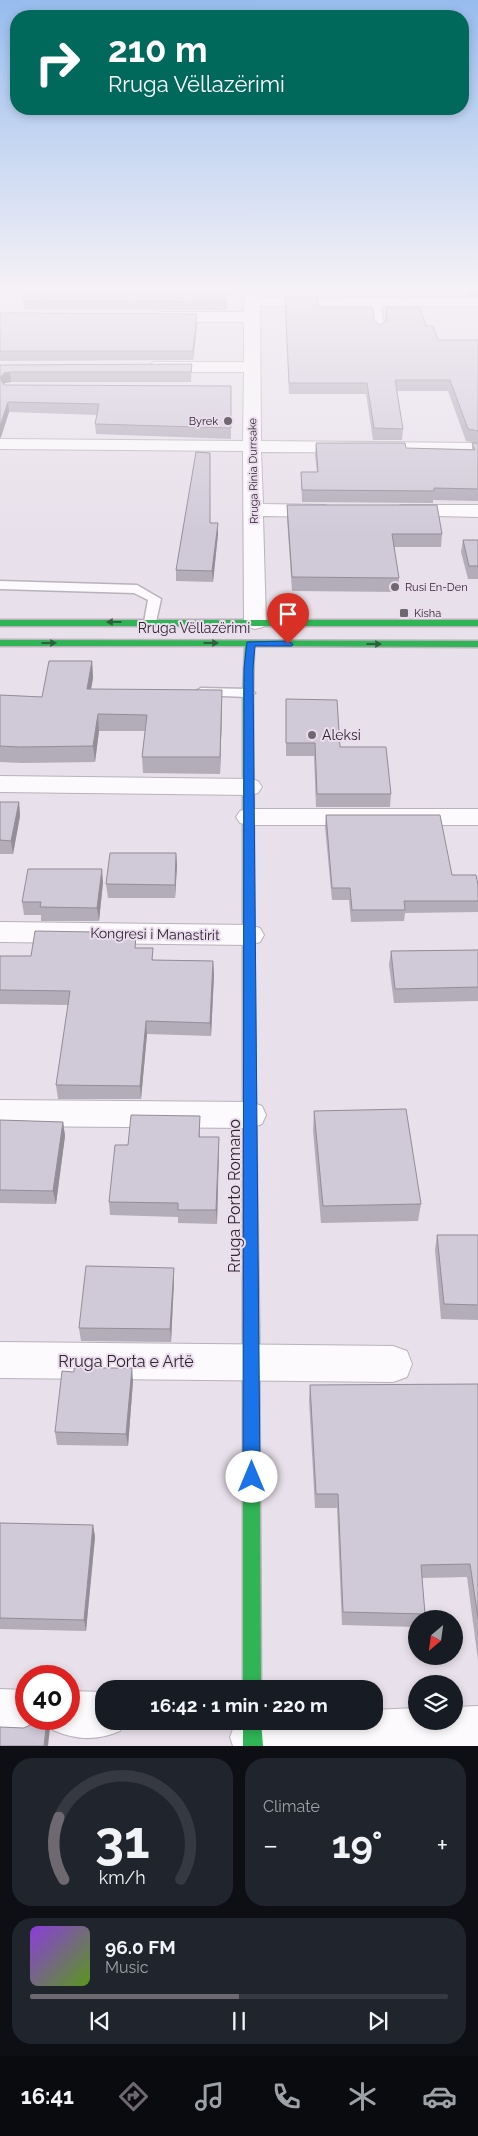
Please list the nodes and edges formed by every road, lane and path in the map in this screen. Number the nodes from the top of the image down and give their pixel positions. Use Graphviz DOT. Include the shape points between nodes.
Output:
graph roads {
  1 [pos="252,371"];
  2 [pos="233,389"];
  3 [pos="252,389"];
  4 [pos="0,444"];
  5 [pos="252,446"];
  6 [pos="478,448"];
  7 [pos="254,510"];
  8 [pos="341,511"];
  9 [pos="380,511"];
  10 [pos="478,511"];
  11 [pos="0,584"];
  12 [pos="150,622"];
  13 [pos="255,622"];
  14 [pos="0,623"];
  15 [pos="478,623"];
  16 [pos="0,642"];
  17 [pos="250,644"];
  18 [pos="478,644"];
  19 [pos="191,692"];
  20 [pos="248,692"];
  21 [pos="0,784"];
  22 [pos="249,787"];
  23 [pos="249,817"];
  24 [pos="478,817"];
  25 [pos="0,932"];
  26 [pos="250,936"];
  27 [pos="0,1113"];
  28 [pos="250,1115"];
  29 [pos="0,1360"];
  30 [pos="252,1361"];
  31 [pos="393,1364"];
  32 [pos="252,1680"];
  33 [pos="0,1712"];
  34 [pos="15,1713"];
  35 [pos="80,1714"];
  36 [pos="95,1715"];
  37 [pos="478,1729"];
  38 [pos="253,1735"];
  1 -- 3 [label="street, Rruga Rinia Durrsake"];
  2 -- 3 [label="street"];
  3 -- 5 [label="street, Rruga Rinia Durrsake"];
  4 -- 5 [label="street"];
  5 -- 6 [label="street"];
  5 -- 7 [label="street, Rruga Rinia Durrsake"];
  7 -- 8 [label="street"];
  7 -- 13 [label="street, Rruga Rinia Durrsake"];
  9 -- 10 [label="street"];
  11 -- 12 [label="lane" via="137,589 155,599"];
  12 -- 13 [label="main road, Rruga Vëllazërimi"];
  12 -- 14 [label="main road, Rruga Vëllazërimi, one-way"];
  13 -- 15 [label="main road, Rruga Vëllazërimi"];
  16 -- 17 [label="main road, Rruga Vëllazërimi, one-way"];
  17 -- 18 [label="main road, Rruga Vëllazërimi, one-way"];
  17 -- 20 [label="main road, Rruga Porto Romano"];
  19 -- 20 [label="lane"];
  20 -- 22 [label="main road, Rruga Porto Romano"];
  21 -- 22 [label="street"];
  22 -- 23 [label="main road, Rruga Porto Romano"];
  23 -- 24 [label="street"];
  23 -- 26 [label="main road, Rruga Porto Romano"];
  25 -- 26 [label="street, Kongresi i Manastirit"];
  26 -- 28 [label="main road, Rruga Porto Romano"];
  27 -- 28 [label="street"];
  28 -- 30 [label="main road, Rruga Porto Romano"];
  29 -- 30 [label="street, Rruga Porta e Artë"];
  30 -- 31 [label="street, Rruga Porta e Artë"];
  30 -- 32 [label="main road, Rruga Porto Romano"];
  33 -- 34 [label="street"];
  35 -- 36 [label="street"];
  37 -- 38 [label="street"];
}
